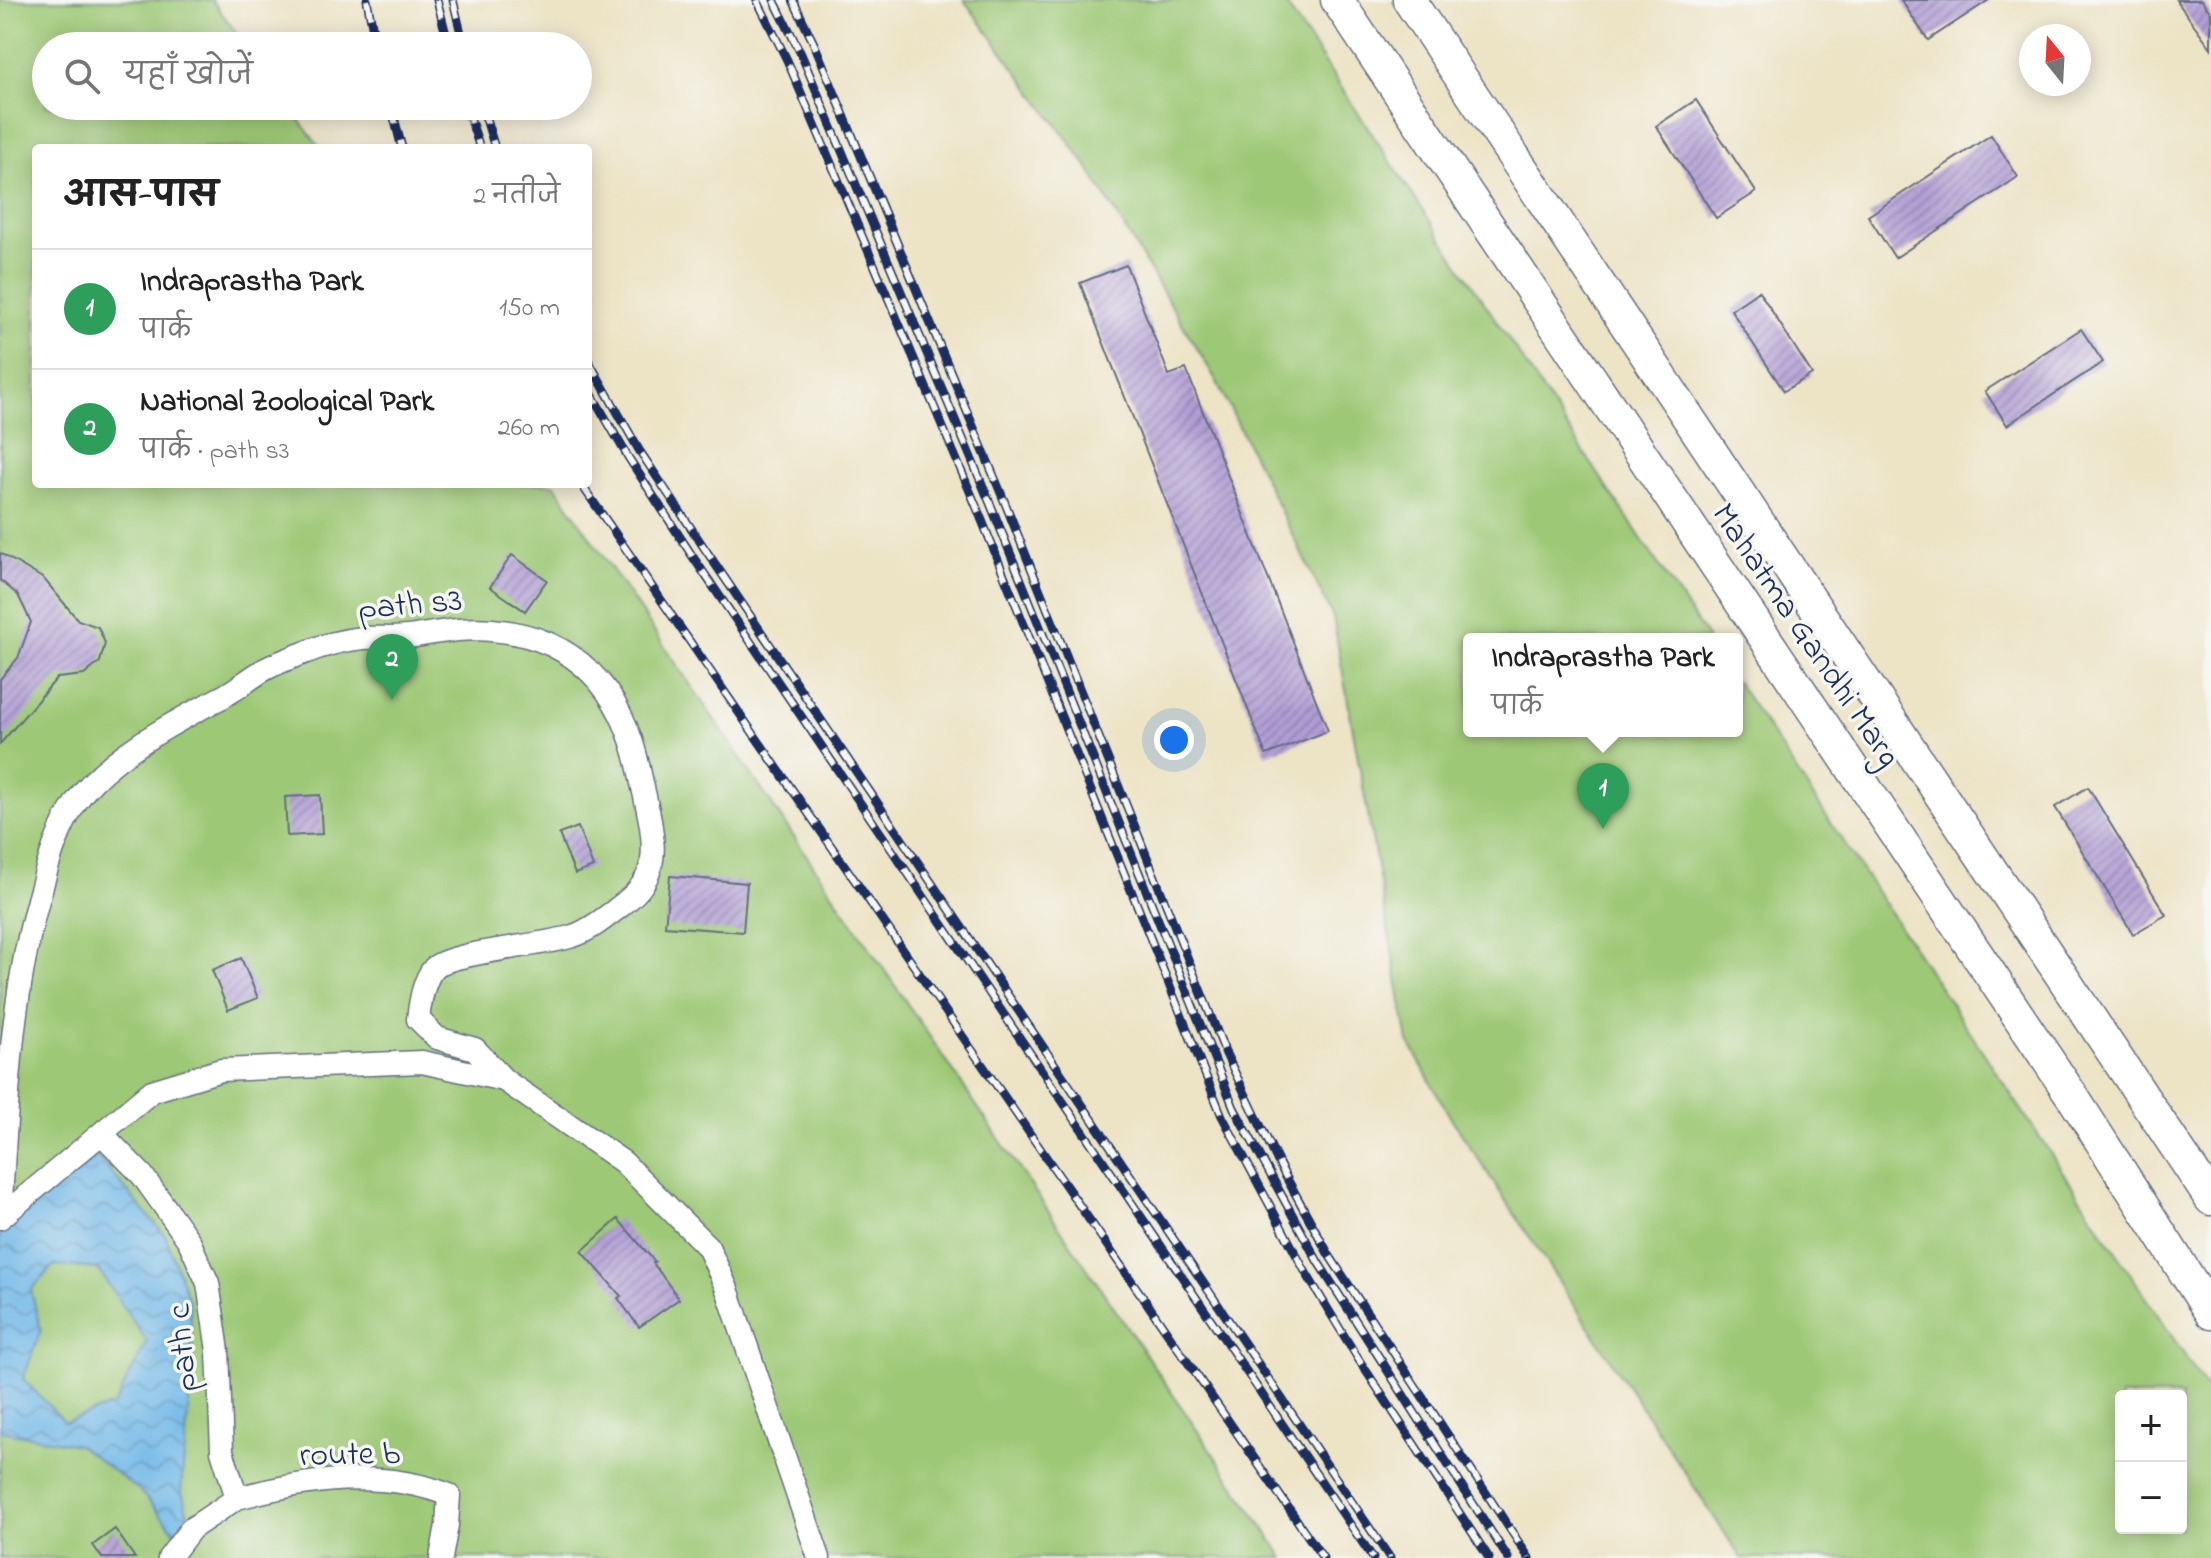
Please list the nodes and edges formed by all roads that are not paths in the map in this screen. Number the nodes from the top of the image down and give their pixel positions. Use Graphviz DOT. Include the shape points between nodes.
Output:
graph roads {
  1 [pos="1337,0"];
  2 [pos="1409,0"];
  3 [pos="504,1080"];
  4 [pos="102,1134"];
  5 [pos="2211,1199"];
  6 [pos="0,1218"];
  7 [pos="2211,1313"];
  8 [pos="237,1498"];
  9 [pos="169,1558"];
  10 [pos="441,1558"];
  11 [pos="819,1558"];
  1 -- 7 [label="highway, Mahatma Gandhi Marg" via="2065,1086"];
  2 -- 5 [label="highway, Mahatma Gandhi Marg"];
  3 -- 4 [label="street" via="422,1062 221,1070 152,1091"];
  3 -- 6 [label="street, path s3" via="475,1049 437,1038 418,1019 422,995 433,969 455,956 577,935 640,890 652,860 632,739 596,675 547,642 493,630 452,630 360,638 308,651 265,669 125,755 77,800 54,842 21,977 8,1071"];
  3 -- 11 [label="street" via="623,1162 708,1247"];
  4 -- 6 [label="street"];
  4 -- 8 [label="street, path c" via="142,1175 189,1241 208,1283 222,1451"];
  8 -- 9 [label="street" via="191,1529"];
  8 -- 10 [label="street, route b" via="347,1480 386,1480 436,1490 449,1495"];
}
